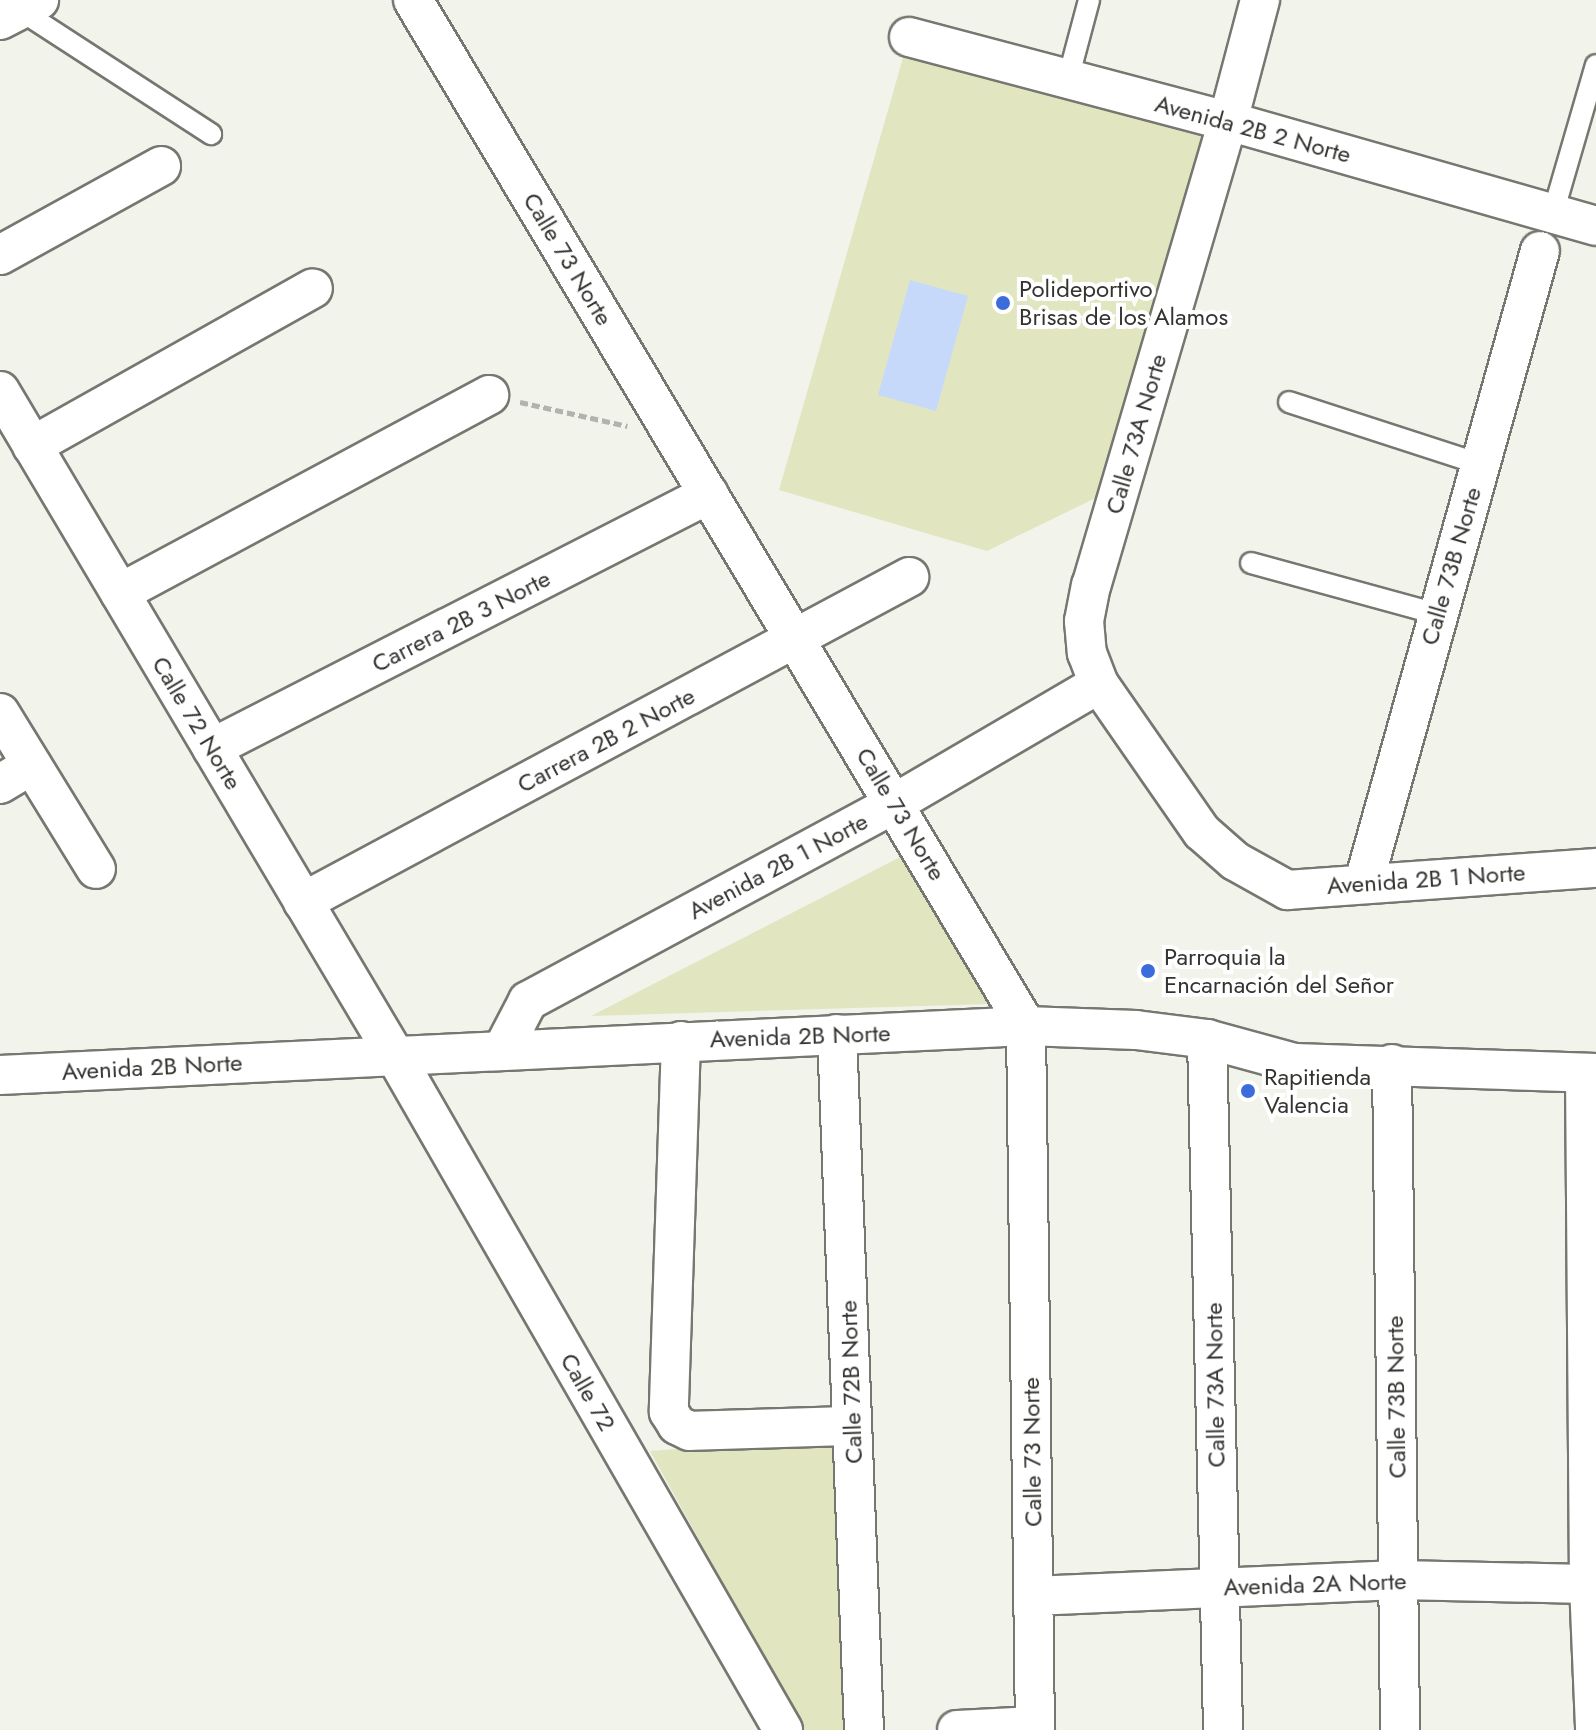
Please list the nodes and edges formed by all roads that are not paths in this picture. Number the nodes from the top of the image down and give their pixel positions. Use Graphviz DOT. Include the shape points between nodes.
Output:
graph roads {
  1 [pos="413,0"];
  2 [pos="1089,0"];
  3 [pos="1260,0"];
  4 [pos="20,10"];
  5 [pos="909,37"];
  6 [pos="1596,65"];
  7 [pos="1068,79"];
  8 [pos="1228,121"];
  9 [pos="211,134"];
  10 [pos="161,166"];
  11 [pos="1553,213"];
  12 [pos="1596,226"];
  13 [pos="1540,251"];
  14 [pos="0,255"];
  15 [pos="313,288"];
  16 [pos="0,391"];
  17 [pos="489,395"];
  18 [pos="1289,402"];
  19 [pos="32,446"];
  20 [pos="1480,464"];
  21 [pos="709,494"];
  22 [pos="1251,563"];
  23 [pos="909,577"];
  24 [pos="120,593"];
  25 [pos="1437,614"];
  26 [pos="795,638"];
  27 [pos="1099,684"];
  28 [pos="0,713"];
  29 [pos="212,748"];
  30 [pos="32,765"];
  31 [pos="0,784"];
  32 [pos="895,803"];
  33 [pos="1596,868"];
  34 [pos="96,869"];
  35 [pos="1364,882"];
  36 [pos="303,902"];
  37 [pos="1026,1026"];
  38 [pos="837,1034"];
  39 [pos="1207,1039"];
  40 [pos="681,1041"];
  41 [pos="503,1049"];
  42 [pos="394,1054"];
  43 [pos="1392,1064"];
  44 [pos="1590,1073"];
  45 [pos="0,1075"];
  46 [pos="852,1426"];
  47 [pos="1398,1580"];
  48 [pos="1592,1584"];
  49 [pos="1220,1586"];
  50 [pos="1033,1596"];
  51 [pos="1035,1728"];
  52 [pos="783,1730"];
  53 [pos="864,1730"];
  54 [pos="957,1730"];
  55 [pos="1223,1730"];
  56 [pos="1400,1730"];
  57 [pos="1595,1730"];
  1 -- 21 [label="street, Calle 73 Norte"];
  2 -- 7 [label="lane"];
  3 -- 8 [label="street, Calle 73A Norte"];
  4 -- 9 [label="lane"];
  5 -- 7 [label="street, Avenida 2B 2 Norte"];
  6 -- 11 [label="lane"];
  7 -- 8 [label="street, Avenida 2B 2 Norte"];
  8 -- 11 [label="street, Avenida 2B 2 Norte"];
  8 -- 27 [label="street, Calle 73A Norte" via="1091,585 1084,621 1087,653"];
  10 -- 14 [label="street"];
  11 -- 12 [label="street, Avenida 2B 2 Norte"];
  13 -- 20 [label="street, Calle 73B Norte"];
  15 -- 19 [label="street"];
  16 -- 19 [label="street, Calle 72 Norte"];
  17 -- 24 [label="street"];
  18 -- 20 [label="lane"];
  19 -- 24 [label="street, Calle 72 Norte"];
  20 -- 25 [label="street, Calle 73B Norte"];
  21 -- 26 [label="street, Calle 73 Norte"];
  21 -- 29 [label="street, Carrera 2B 3 Norte"];
  22 -- 25 [label="lane"];
  23 -- 26 [label="street, Carrera 2B 2 Norte"];
  24 -- 29 [label="street, Calle 72 Norte"];
  25 -- 35 [label="street, Calle 73B Norte"];
  26 -- 32 [label="street, Calle 73 Norte"];
  26 -- 36 [label="street, Carrera 2B 2 Norte"];
  27 -- 32 [label="street, Avenida 2B 1 Norte"];
  27 -- 35 [label="street, Avenida 2B 1 Norte" via="1202,832 1235,861 1287,890"];
  28 -- 30 [label="street"];
  29 -- 36 [label="street, Calle 72 Norte"];
  30 -- 31 [label="street"];
  30 -- 34 [label="street"];
  32 -- 37 [label="street, Calle 73 Norte"];
  32 -- 41 [label="street, Avenida 2B 1 Norte" via="528,1001"];
  33 -- 35 [label="street, Avenida 2B 1 Norte"];
  36 -- 42 [label="street, Calle 72 Norte"];
  37 -- 38 [label="street, Avenida 2B Norte"];
  37 -- 39 [label="street, Avenida 2B Norte"];
  37 -- 50 [label="street, Calle 73 Norte"];
  38 -- 40 [label="street, Avenida 2B Norte"];
  38 -- 46 [label="street, Calle 72B Norte"];
  39 -- 43 [label="street, Avenida 2B Norte" via="1295,1063"];
  39 -- 49 [label="street, Calle 73A Norte"];
  40 -- 41 [label="street, Avenida 2B Norte"];
  40 -- 46 [label="street" via="669,1412 677,1425 690,1431"];
  41 -- 42 [label="street, Avenida 2B Norte"];
  42 -- 45 [label="street, Avenida 2B Norte"];
  42 -- 52 [label="street, Calle 72"];
  43 -- 44 [label="street, Avenida 2B Norte"];
  43 -- 47 [label="street, Calle 73B Norte"];
  44 -- 48 [label="street"];
  46 -- 53 [label="street, Calle 72B Norte"];
  47 -- 48 [label="street, Avenida 2A Norte"];
  47 -- 49 [label="street, Avenida 2A Norte"];
  47 -- 56 [label="street, Calle 73B Norte"];
  48 -- 57 [label="street"];
  49 -- 50 [label="street, Avenida 2A Norte"];
  49 -- 55 [label="street, Calle 73A Norte"];
  50 -- 51 [label="street, Calle 73 Norte"];
  51 -- 54 [label="street"];
}
